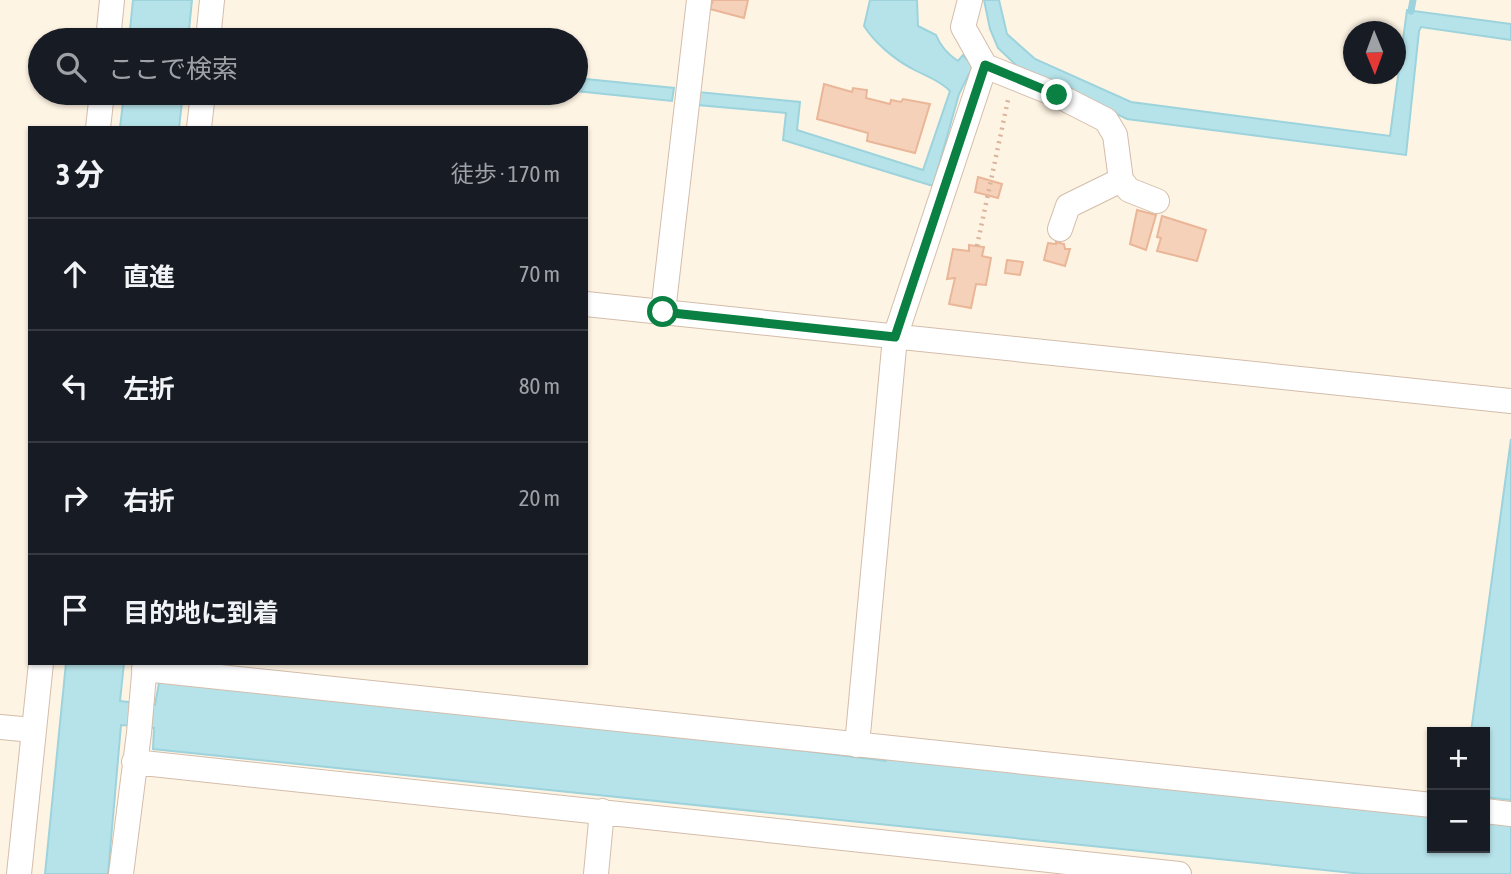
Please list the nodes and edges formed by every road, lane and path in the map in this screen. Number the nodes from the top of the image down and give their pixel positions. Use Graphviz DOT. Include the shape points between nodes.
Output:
graph roads {
  1 [pos="112,0"];
  2 [pos="212,0"];
  3 [pos="699,0"];
  4 [pos="970,0"];
  5 [pos="109,28"];
  6 [pos="209,28"];
  7 [pos="985,65"];
  8 [pos="1013,76"];
  9 [pos="101,105"];
  10 [pos="202,105"];
  11 [pos="98,126"];
  12 [pos="199,126"];
  13 [pos="1121,180"];
  14 [pos="1157,201"];
  15 [pos="1060,229"];
  16 [pos="977,246"];
  17 [pos="588,304"];
  18 [pos="663,312"];
  19 [pos="895,337"];
  20 [pos="1511,401"];
  21 [pos="41,665"];
  22 [pos="144,675"];
  23 [pos="0,727"];
  24 [pos="33,730"];
  25 [pos="856,745"];
  26 [pos="134,762"];
  27 [pos="1427,805"];
  28 [pos="602,811"];
  29 [pos="1490,812"];
  30 [pos="1511,814"];
  31 [pos="19,874"];
  32 [pos="121,874"];
  33 [pos="596,874"];
  34 [pos="1179,874"];
  1 -- 5 [label="street"];
  2 -- 6 [label="street"];
  3 -- 18 [label="street"];
  4 -- 7 [label="street" via="963,27"];
  7 -- 8 [label="street"];
  7 -- 19 [label="street"];
  8 -- 13 [label="street" via="1106,120 1115,135"];
  8 -- 16 [label="path"];
  9 -- 11 [label="street"];
  10 -- 12 [label="street"];
  13 -- 14 [label="street" via="1129,190"];
  13 -- 15 [label="street" via="1068,206"];
  17 -- 18 [label="street"];
  18 -- 19 [label="street"];
  19 -- 20 [label="street"];
  19 -- 25 [label="street"];
  21 -- 24 [label="street"];
  22 -- 25 [label="street"];
  22 -- 26 [label="street"];
  23 -- 24 [label="street"];
  24 -- 31 [label="street"];
  25 -- 27 [label="street"];
  26 -- 28 [label="street"];
  26 -- 32 [label="street"];
  28 -- 33 [label="street"];
  28 -- 34 [label="street"];
  29 -- 30 [label="street"];
}
